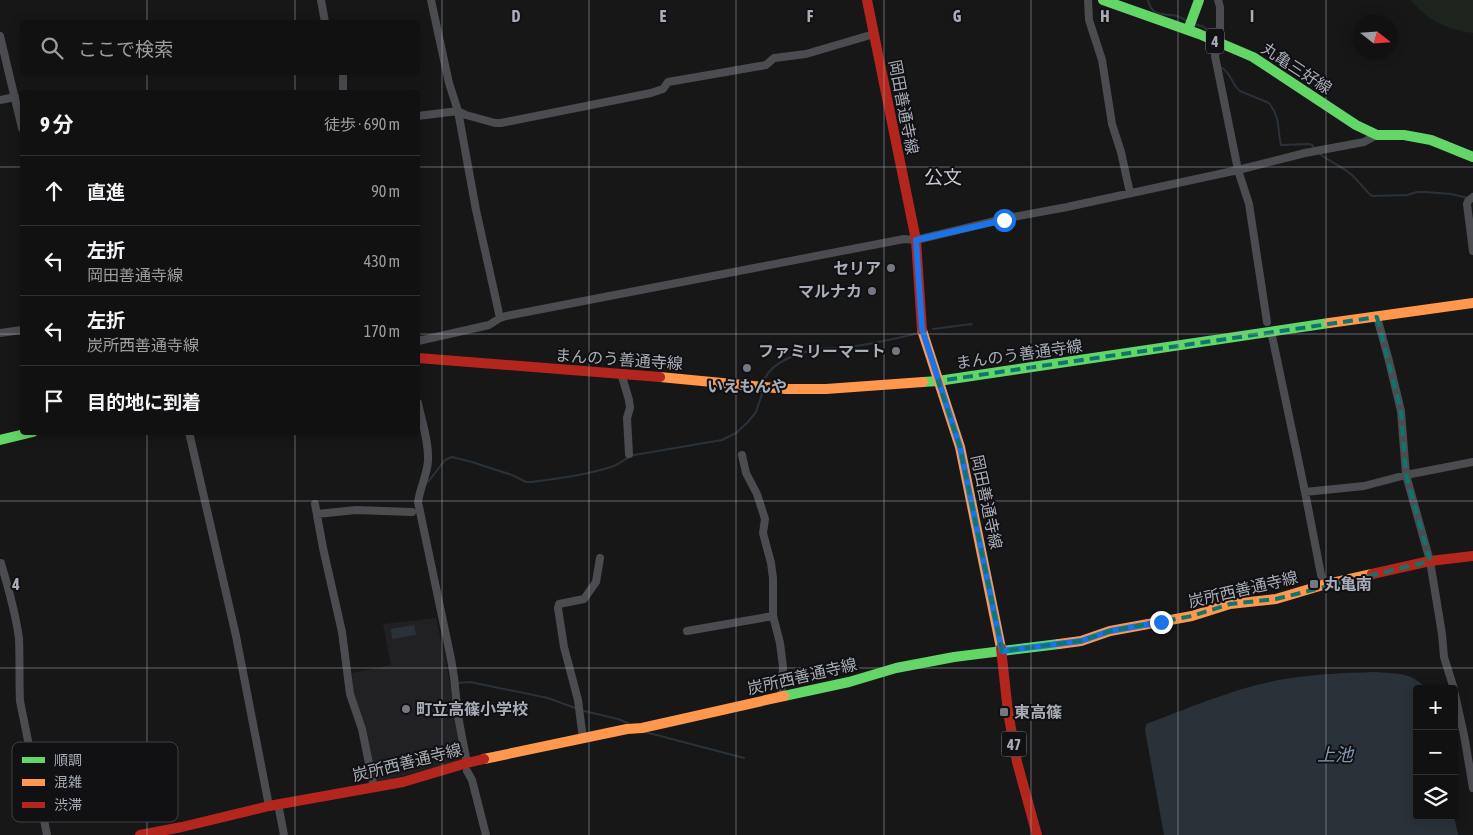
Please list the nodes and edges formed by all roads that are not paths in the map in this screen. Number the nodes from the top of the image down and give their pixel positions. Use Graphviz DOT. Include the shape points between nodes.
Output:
graph roads {
  1 [pos="320,0"];
  2 [pos="431,0"];
  3 [pos="867,0"];
  4 [pos="1088,0"];
  5 [pos="1103,0"];
  6 [pos="1199,0"];
  7 [pos="1218,0"];
  8 [pos="325,20"];
  9 [pos="1190,25"];
  10 [pos="874,34"];
  11 [pos="0,36"];
  12 [pos="1219,42"];
  13 [pos="343,75"];
  14 [pos="343,90"];
  15 [pos="15,97"];
  16 [pos="0,100"];
  17 [pos="458,111"];
  18 [pos="420,116"];
  19 [pos="20,119"];
  20 [pos="1377,135"];
  21 [pos="1473,156"];
  22 [pos="1238,170"];
  23 [pos="1130,194"];
  24 [pos="1473,197"];
  25 [pos="916,240"];
  26 [pos="1473,251"];
  27 [pos="1473,303"];
  28 [pos="500,318"];
  29 [pos="1377,318"];
  30 [pos="1269,326"];
  31 [pos="20,330"];
  32 [pos="0,333"];
  33 [pos="420,341"];
  34 [pos="420,358"];
  35 [pos="621,373"];
  36 [pos="938,381"];
  37 [pos="420,413"];
  38 [pos="21,435"];
  39 [pos="190,435"];
  40 [pos="0,440"];
  41 [pos="629,454"];
  42 [pos="742,454"];
  43 [pos="1473,462"];
  44 [pos="1406,475"];
  45 [pos="1305,492"];
  46 [pos="315,504"];
  47 [pos="412,512"];
  48 [pos="317,514"];
  49 [pos="1473,556"];
  50 [pos="600,558"];
  51 [pos="1430,561"];
  52 [pos="1,563"];
  53 [pos="1324,585"];
  54 [pos="773,616"];
  55 [pos="688,631"];
  56 [pos="1002,651"];
  57 [pos="1452,685"];
  58 [pos="781,696"];
  59 [pos="1458,708"];
  60 [pos="583,739"];
  61 [pos="28,742"];
  62 [pos="467,767"];
  63 [pos="374,788"];
  64 [pos="1473,788"];
  65 [pos="269,806"];
  66 [pos="279,809"];
  67 [pos="44,822"];
  68 [pos="183,831"];
  69 [pos="47,835"];
  70 [pos="140,835"];
  71 [pos="284,835"];
  72 [pos="486,835"];
  73 [pos="1037,835"];
  1 -- 8 [label="street"];
  2 -- 17 [label="street"];
  3 -- 10 [label="main road, 岡田善通寺線 / 47"];
  4 -- 23 [label="street" via="1089,20 1102,60 1112,124"];
  5 -- 9 [label="main road, 丸亀三好線 / 4"];
  6 -- 9 [label="main road"];
  7 -- 12 [label="street"];
  9 -- 12 [label="main road, 丸亀三好線 / 4"];
  10 -- 17 [label="street" via="806,54 774,58 766,65 668,82 663,89 651,93 501,123 495,124"];
  10 -- 25 [label="main road, 岡田善通寺線 / 47"];
  11 -- 15 [label="street"];
  12 -- 20 [label="main road, 丸亀三好線 / 4" via="1253,57 1356,125"];
  12 -- 22 [label="street" via="1214,56"];
  13 -- 14 [label="street"];
  15 -- 16 [label="street"];
  15 -- 19 [label="street"];
  17 -- 18 [label="street"];
  17 -- 28 [label="street"];
  20 -- 21 [label="main road, 丸亀三好線 / 4" via="1431,140"];
  20 -- 22 [label="street" via="1364,142"];
  22 -- 23 [label="street"];
  22 -- 30 [label="street" via="1249,204"];
  23 -- 25 [label="street"];
  24 -- 26 [label="street" via="1467,204"];
  25 -- 28 [label="street" via="904,239"];
  25 -- 36 [label="main road, 岡田善通寺線 / 47" via="922,329"];
  27 -- 29 [label="main road, まんのう善通寺線"];
  28 -- 33 [label="street" via="490,325"];
  29 -- 30 [label="main road, まんのう善通寺線"];
  29 -- 44 [label="street" via="1400,411"];
  30 -- 36 [label="main road, まんのう善通寺線" via="1078,361"];
  30 -- 45 [label="street"];
  31 -- 32 [label="street"];
  34 -- 35 [label="main road, まんのう善通寺線"];
  35 -- 36 [label="main road, まんのう善通寺線" via="786,389"];
  35 -- 41 [label="street" via="630,408 627,418"];
  36 -- 56 [label="main road, 岡田善通寺線 / 47" via="960,447"];
  37 -- 62 [label="street" via="428,461 418,502 451,659"];
  38 -- 40 [label="main road"];
  39 -- 65 [label="street" via="236,636"];
  42 -- 54 [label="street" via="746,473 765,519 763,533 773,578"];
  43 -- 44 [label="street"];
  44 -- 45 [label="street" via="1364,486"];
  44 -- 51 [label="street"];
  45 -- 53 [label="street"];
  46 -- 48 [label="street"];
  47 -- 48 [label="street" via="356,510"];
  48 -- 63 [label="street" via="342,632 350,694 362,729"];
  49 -- 51 [label="main road, 炭所西善通寺線"];
  50 -- 60 [label="street" via="596,582 584,599 559,604 558,608"];
  51 -- 53 [label="main road, 炭所西善通寺線"];
  51 -- 57 [label="street" via="1444,657"];
  52 -- 61 [label="street" via="15,615 20,701"];
  53 -- 56 [label="main road, 炭所西善通寺線" via="1276,599 1230,604 1192,616 1110,631 1081,641"];
  54 -- 55 [label="street"];
  54 -- 58 [label="street" via="783,667"];
  56 -- 58 [label="main road, 炭所西善通寺線" via="896,668"];
  56 -- 73 [label="main road, 岡田善通寺線 / 47" via="1017,762"];
  58 -- 60 [label="main road, 炭所西善通寺線"];
  59 -- 64 [label="street"];
  60 -- 62 [label="main road, 炭所西善通寺線"];
  62 -- 63 [label="main road, 炭所西善通寺線"];
  62 -- 72 [label="street"];
  63 -- 65 [label="main road, 炭所西善通寺線"];
  65 -- 68 [label="main road, 炭所西善通寺線"];
  66 -- 71 [label="street"];
  67 -- 69 [label="street"];
  68 -- 70 [label="main road, 炭所西善通寺線"];
}
